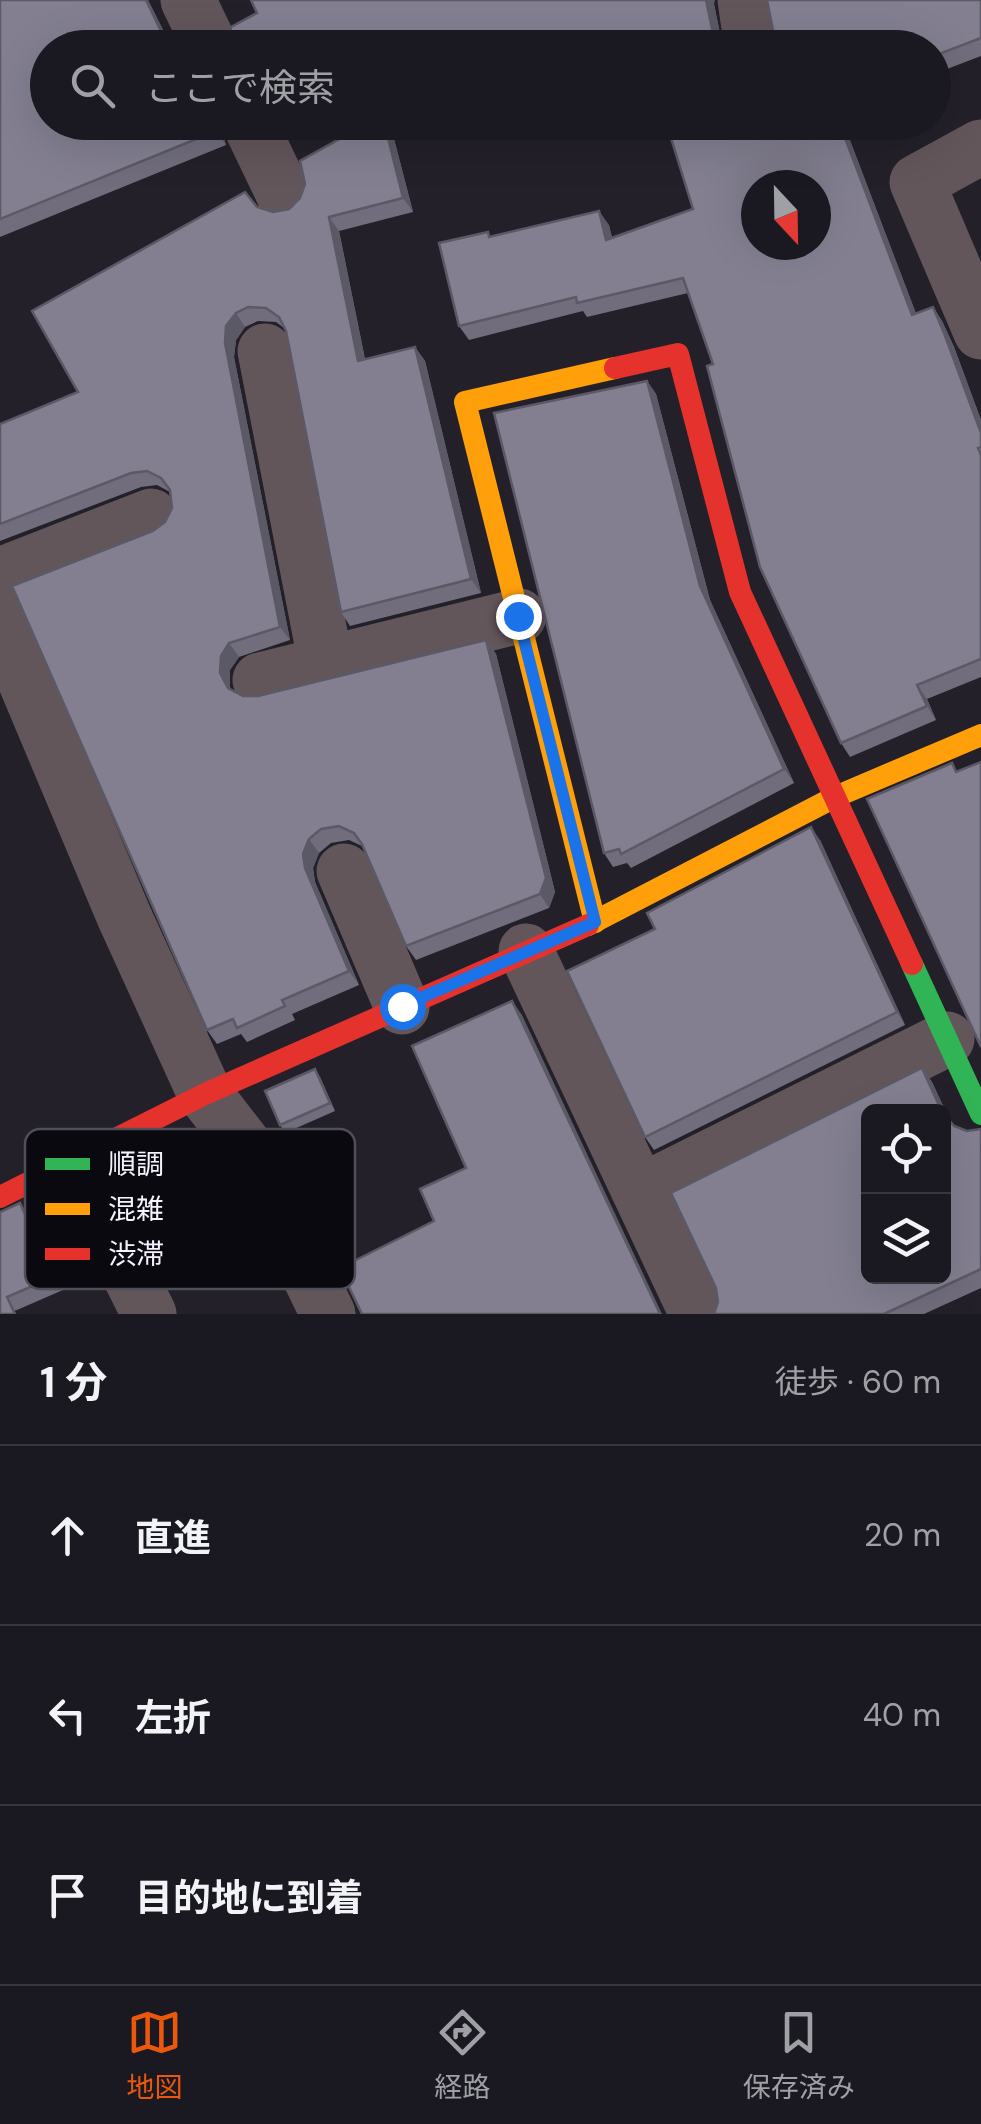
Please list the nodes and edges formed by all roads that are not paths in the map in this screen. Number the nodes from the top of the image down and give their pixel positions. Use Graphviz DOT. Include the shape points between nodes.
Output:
graph roads {
  1 [pos="188,0"];
  2 [pos="203,30"];
  3 [pos="258,140"];
  4 [pos="981,148"];
  5 [pos="284,194"];
  6 [pos="981,332"];
  7 [pos="265,351"];
  8 [pos="151,516"];
  9 [pos="0,574"];
  10 [pos="518,616"];
  11 [pos="0,621"];
  12 [pos="326,664"];
  13 [pos="260,680"];
  14 [pos="981,734"];
  15 [pos="836,798"];
  16 [pos="344,871"];
  17 [pos="595,922"];
  18 [pos="526,951"];
  19 [pos="402,1006"];
  20 [pos="947,1039"];
  21 [pos="205,1094"];
  22 [pos="981,1114"];
  23 [pos="137,1129"];
  24 [pos="232,1129"];
  25 [pos="25,1185"];
  26 [pos="640,1192"];
  27 [pos="0,1197"];
  28 [pos="136,1289"];
  29 [pos="316,1289"];
  30 [pos="148,1314"];
  31 [pos="328,1314"];
  32 [pos="697,1314"];
  1 -- 2 [label="street"];
  3 -- 5 [label="street"];
  4 -- 6 [label="street" via="917,182"];
  7 -- 12 [label="street"];
  8 -- 9 [label="street"];
  10 -- 12 [label="street"];
  10 -- 15 [label="street" via="465,402 678,354 740,592"];
  10 -- 17 [label="street"];
  11 -- 21 [label="street"];
  12 -- 13 [label="street"];
  14 -- 15 [label="street"];
  15 -- 17 [label="street"];
  15 -- 20 [label="street"];
  16 -- 19 [label="street"];
  17 -- 18 [label="street"];
  18 -- 19 [label="street"];
  18 -- 26 [label="street"];
  19 -- 21 [label="street"];
  20 -- 22 [label="street"];
  20 -- 26 [label="street"];
  21 -- 23 [label="street"];
  21 -- 24 [label="street"];
  25 -- 27 [label="street"];
  26 -- 32 [label="street"];
  28 -- 30 [label="street"];
  29 -- 31 [label="street"];
}
